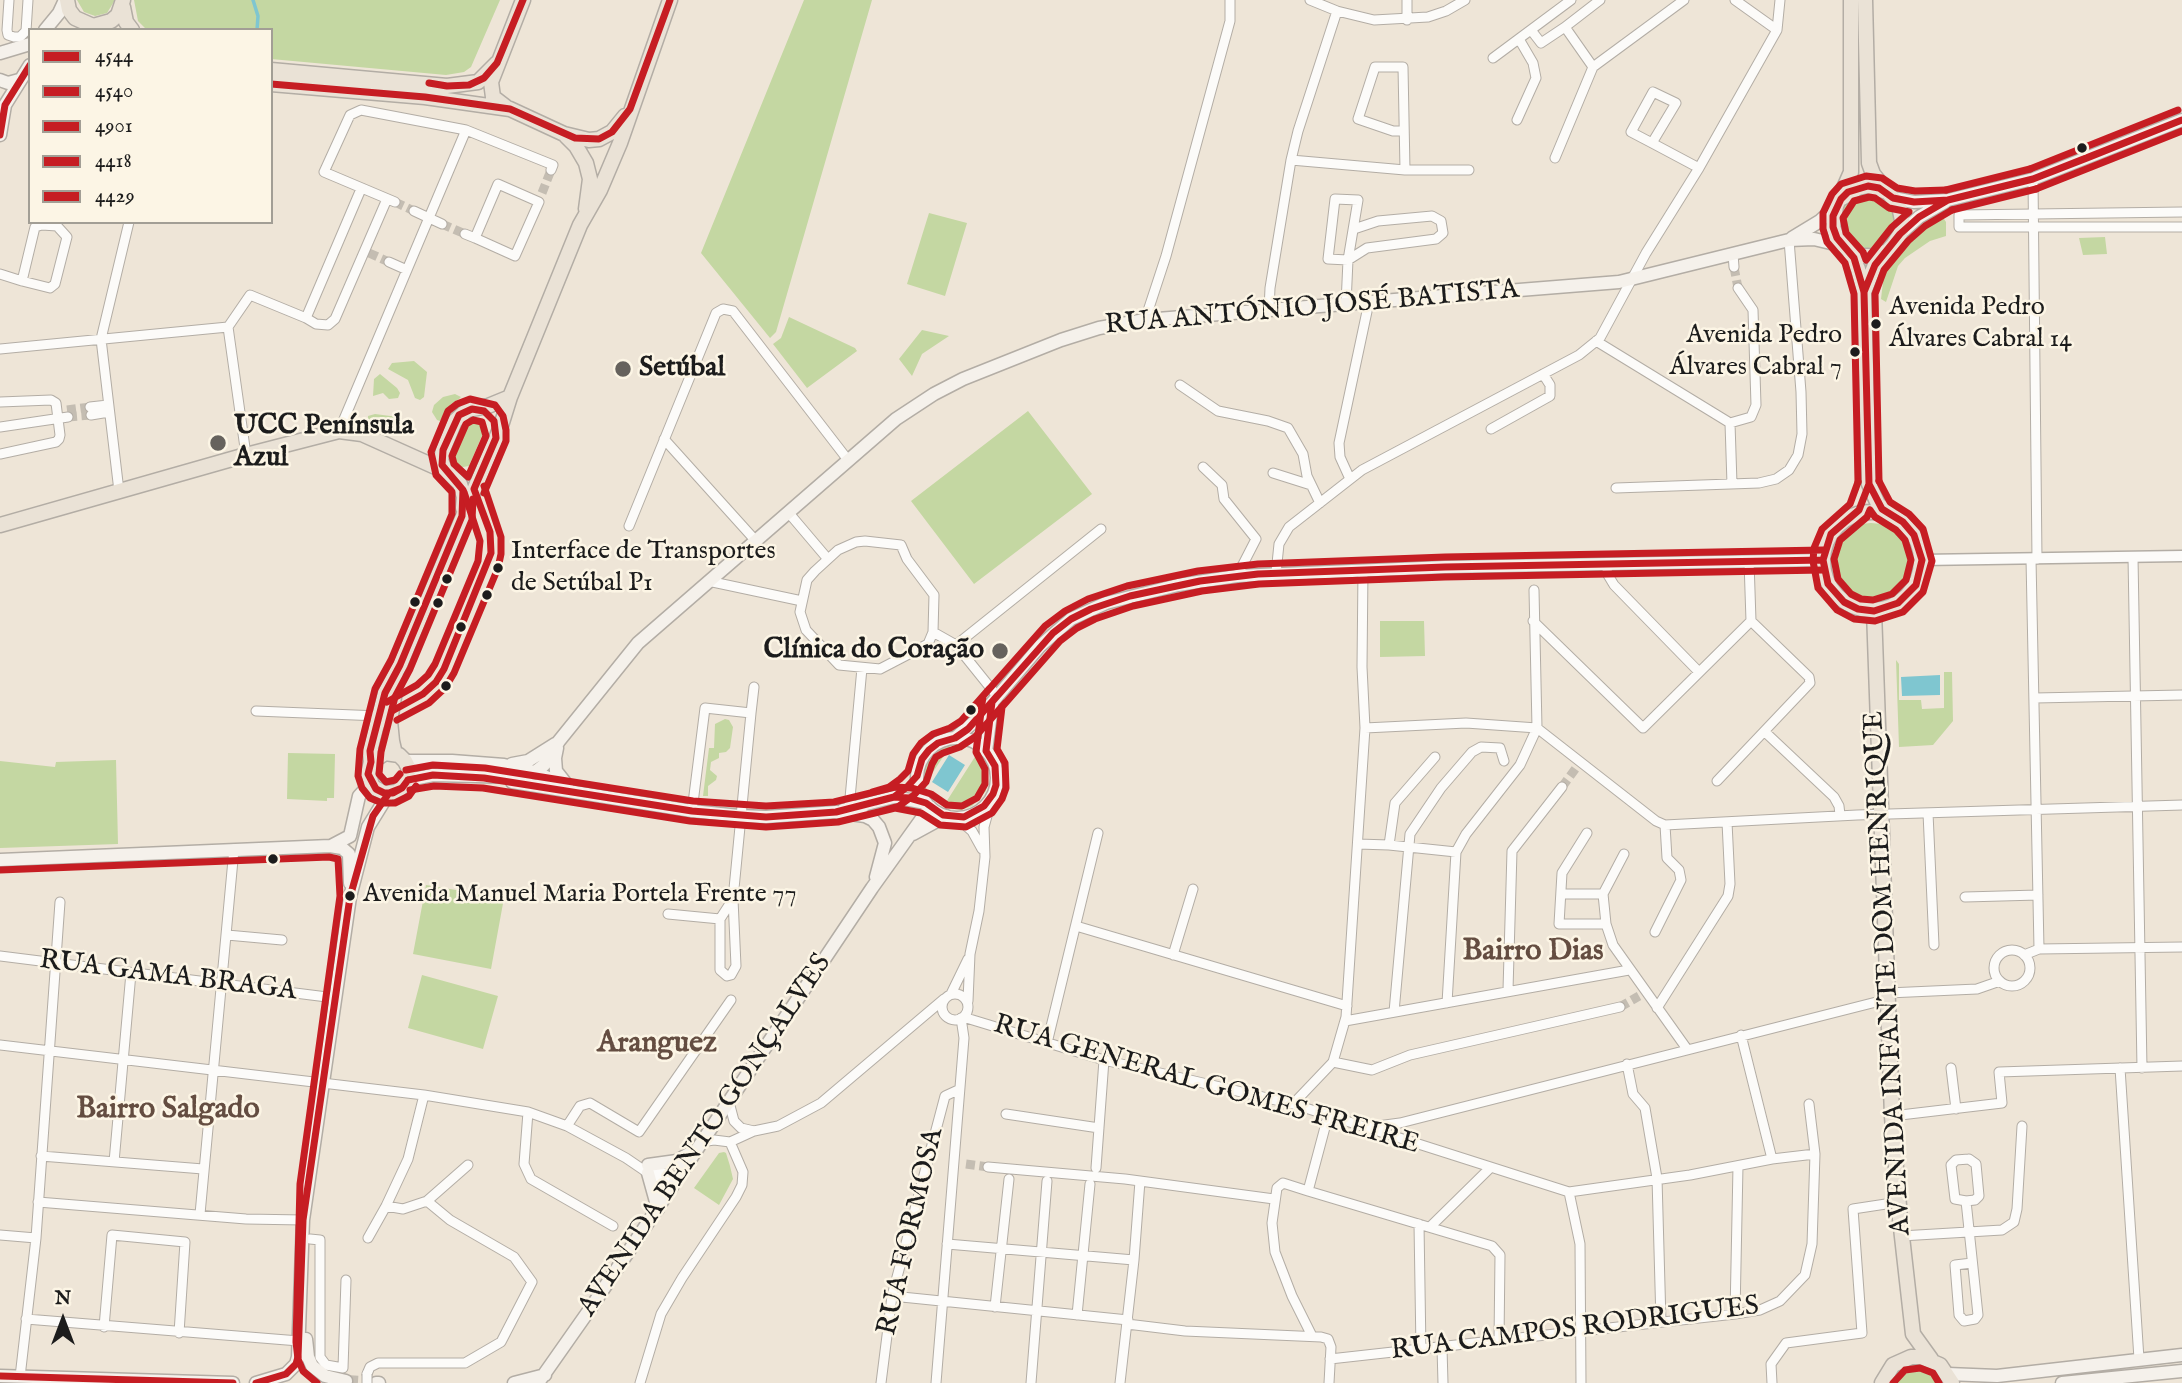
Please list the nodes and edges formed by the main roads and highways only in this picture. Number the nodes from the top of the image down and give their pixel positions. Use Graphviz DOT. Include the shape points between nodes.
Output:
graph roads {
  1 [pos="66,0"];
  2 [pos="523,0"];
  3 [pos="670,0"];
  4 [pos="1851,0"];
  5 [pos="1866,0"];
  6 [pos="123,3"];
  7 [pos="47,28"];
  8 [pos="96,28"];
  9 [pos="131,28"];
  10 [pos="28,45"];
  11 [pos="4,52"];
  12 [pos="497,63"];
  13 [pos="273,70"];
  14 [pos="24,73"];
  15 [pos="0,80"];
  16 [pos="273,84"];
  17 [pos="0,90"];
  18 [pos="5,105"];
  19 [pos="510,109"];
  20 [pos="630,109"];
  21 [pos="2182,120"];
  22 [pos="564,134"];
  23 [pos="0,135"];
  24 [pos="1891,195"];
  25 [pos="1948,200"];
  26 [pos="1838,203"];
  27 [pos="585,214"];
  28 [pos="1900,234"];
  29 [pos="1789,240"];
  30 [pos="1846,249"];
  31 [pos="1885,252"];
  32 [pos="1864,292"];
  33 [pos="510,397"];
  34 [pos="472,409"];
  35 [pos="496,438"];
  36 [pos="447,440"];
  37 [pos="410,455"];
  38 [pos="484,467"];
  39 [pos="450,475"];
  40 [pos="1869,484"];
  41 [pos="462,516"];
  42 [pos="1853,516"];
  43 [pos="1895,518"];
  44 [pos="0,525"];
  45 [pos="1823,561"];
  46 [pos="1874,611"];
  47 [pos="400,665"];
  48 [pos="995,699"];
  49 [pos="955,738"];
  50 [pos="559,741"];
  51 [pos="986,751"];
  52 [pos="400,757"];
  53 [pos="371,762"];
  54 [pos="504,765"];
  55 [pos="535,772"];
  56 [pos="917,776"];
  57 [pos="484,778"];
  58 [pos="408,780"];
  59 [pos="371,783"];
  60 [pos="575,790"];
  61 [pos="388,793"];
  62 [pos="894,797"];
  63 [pos="928,805"];
  64 [pos="836,812"];
  65 [pos="951,816"];
  66 [pos="912,835"];
  67 [pos="330,846"];
  68 [pos="0,860"];
  69 [pos="872,888"];
  70 [pos="350,897"];
  71 [pos="699,1146"];
  72 [pos="310,1184"];
  73 [pos="658,1209"];
  74 [pos="1913,1334"];
  75 [pos="2182,1355"];
  76 [pos="1931,1359"];
  77 [pos="1901,1360"];
  78 [pos="2182,1371"];
  79 [pos="0,1376"];
  80 [pos="1950,1378"];
  81 [pos="2138,1379"];
  82 [pos="543,1380"];
  83 [pos="346,1381"];
  84 [pos="206,1383"];
  85 [pos="233,1383"];
  86 [pos="256,1383"];
  87 [pos="514,1383"];
  88 [pos="1881,1383"];
  89 [pos="2062,1383"];
  1 -- 7 [label="main road"];
  1 -- 8 [label="main road" via="75,18"];
  2 -- 12 [label="main road"];
  3 -- 20 [label="main road"];
  4 -- 26 [label="main road" via="1851,172"];
  5 -- 24 [label="main road" via="1868,154 1873,174"];
  6 -- 8 [label="main road" via="111,21"];
  6 -- 9 [label="main road"];
  10 -- 11 [label="main road"];
  11 -- 14 [label="main road" via="23,58"];
  12 -- 13 [label="main road" via="484,78 469,85 447,86"];
  12 -- 19 [label="main road" via="491,92"];
  14 -- 15 [label="main road" via="8,83"];
  14 -- 18 [label="main road"];
  16 -- 19 [label="main road"];
  17 -- 18 [label="main road"];
  18 -- 23 [label="main road"];
  19 -- 22 [label="main road"];
  20 -- 22 [label="main road" via="612,132 599,139"];
  20 -- 27 [label="main road" via="600,190"];
  21 -- 25 [label="main road" via="2033,180"];
  22 -- 27 [label="main road" via="586,163 590,179"];
  24 -- 25 [label="main road" via="1914,202"];
  24 -- 26 [label="main road" via="1868,186 1848,192"];
  24 -- 28 [label="main road" via="1902,215"];
  25 -- 28 [label="main road"];
  26 -- 29 [label="main road, RUA ANTÓNIO JOSÉ BATISTA" via="1820,221"];
  26 -- 30 [label="main road" via="1833,227"];
  27 -- 33 [label="main road"];
  28 -- 31 [label="main road"];
  29 -- 30 [label="main road, RUA ANTÓNIO JOSÉ BATISTA" via="1814,239"];
  29 -- 50 [label="main road, RUA ANTÓNIO JOSÉ BATISTA" via="1734,261 1631,279 1145,320 1083,332 963,379 895,419 638,643"];
  30 -- 31 [label="main road" via="1861,256"];
  30 -- 32 [label="main road"];
  31 -- 32 [label="main road"];
  32 -- 40 [label="main road"];
  33 -- 34 [label="main road"];
  33 -- 35 [label="main road"];
  34 -- 35 [label="main road" via="491,417"];
  34 -- 36 [label="main road" via="457,417"];
  35 -- 38 [label="main road"];
  36 -- 37 [label="main road" via="434,450"];
  36 -- 39 [label="main road" via="441,460"];
  37 -- 39 [label="main road"];
  37 -- 44 [label="main road" via="362,433 339,431"];
  38 -- 39 [label="main road" via="469,477"];
  38 -- 41 [label="main road"];
  39 -- 41 [label="main road" via="463,491"];
  40 -- 42 [label="main road"];
  40 -- 43 [label="main road" via="1878,504"];
  41 -- 47 [label="main road"];
  42 -- 43 [label="main road" via="1870,512"];
  42 -- 45 [label="main road" via="1831,534"];
  43 -- 46 [label="main road" via="1914,535 1922,560 1916,585 1905,598"];
  45 -- 46 [label="main road" via="1828,584 1837,597 1858,609"];
  45 -- 48 [label="main road" via="1363,570 1200,581 1130,596 1071,619"];
  46 -- 74 [label="main road, AVENIDA INFANTE DOM HENRIQUE" via="1892,1116"];
  47 -- 52 [label="main road" via="390,721 391,741"];
  47 -- 53 [label="main road" via="385,694"];
  48 -- 49 [label="main road"];
  48 -- 51 [label="main road"];
  49 -- 51 [label="main road"];
  49 -- 56 [label="main road" via="929,750"];
  50 -- 54 [label="main road" via="528,761"];
  50 -- 55 [label="main road, RUA ANTÓNIO JOSÉ BATISTA"];
  50 -- 60 [label="main road" via="556,771"];
  51 -- 65 [label="main road" via="996,772 993,794 978,811"];
  52 -- 53 [label="main road" via="379,755"];
  52 -- 54 [label="main road"];
  52 -- 58 [label="main road" via="409,769"];
  53 -- 59 [label="main road"];
  54 -- 55 [label="main road"];
  55 -- 57 [label="main road"];
  55 -- 60 [label="main road"];
  56 -- 62 [label="main road"];
  56 -- 63 [label="main road"];
  57 -- 58 [label="main road" via="433,775"];
  57 -- 60 [label="main road"];
  58 -- 61 [label="main road"];
  59 -- 61 [label="main road"];
  59 -- 67 [label="main road" via="359,796 350,836"];
  60 -- 64 [label="main road" via="739,816"];
  61 -- 70 [label="main road" via="368,827"];
  62 -- 63 [label="main road"];
  62 -- 64 [label="main road"];
  63 -- 65 [label="main road"];
  63 -- 66 [label="main road"];
  64 -- 69 [label="main road" via="865,816 879,827 885,843"];
  65 -- 66 [label="main road"];
  66 -- 69 [label="main road"];
  67 -- 68 [label="main road"];
  67 -- 70 [label="main road" via="349,854"];
  69 -- 71 [label="main road, AVENIDA BENTO GONÇALVES"];
  70 -- 72 [label="main road"];
  71 -- 73 [label="main road, AVENIDA BENTO GONÇALVES"];
  71 -- 73 [label="main road" via="677,1161 648,1169"];
  72 -- 83 [label="main road" via="308,1357 325,1376"];
  72 -- 86 [label="main road" via="303,1220 296,1364 286,1374"];
  73 -- 82 [label="main road, AVENIDA BENTO GONÇALVES"];
  74 -- 76 [label="main road, AVENIDA INFANTE DOM HENRIQUE"];
  74 -- 77 [label="main road"];
  75 -- 80 [label="main road" via="1997,1377"];
  76 -- 77 [label="main road"];
  76 -- 80 [label="main road, AVENIDA INFANTE DOM HENRIQUE"];
  77 -- 88 [label="main road"];
  78 -- 81 [label="main road"];
  79 -- 84 [label="main road"];
  81 -- 89 [label="main road"];
  82 -- 87 [label="main road"];
  84 -- 85 [label="main road"];
}
